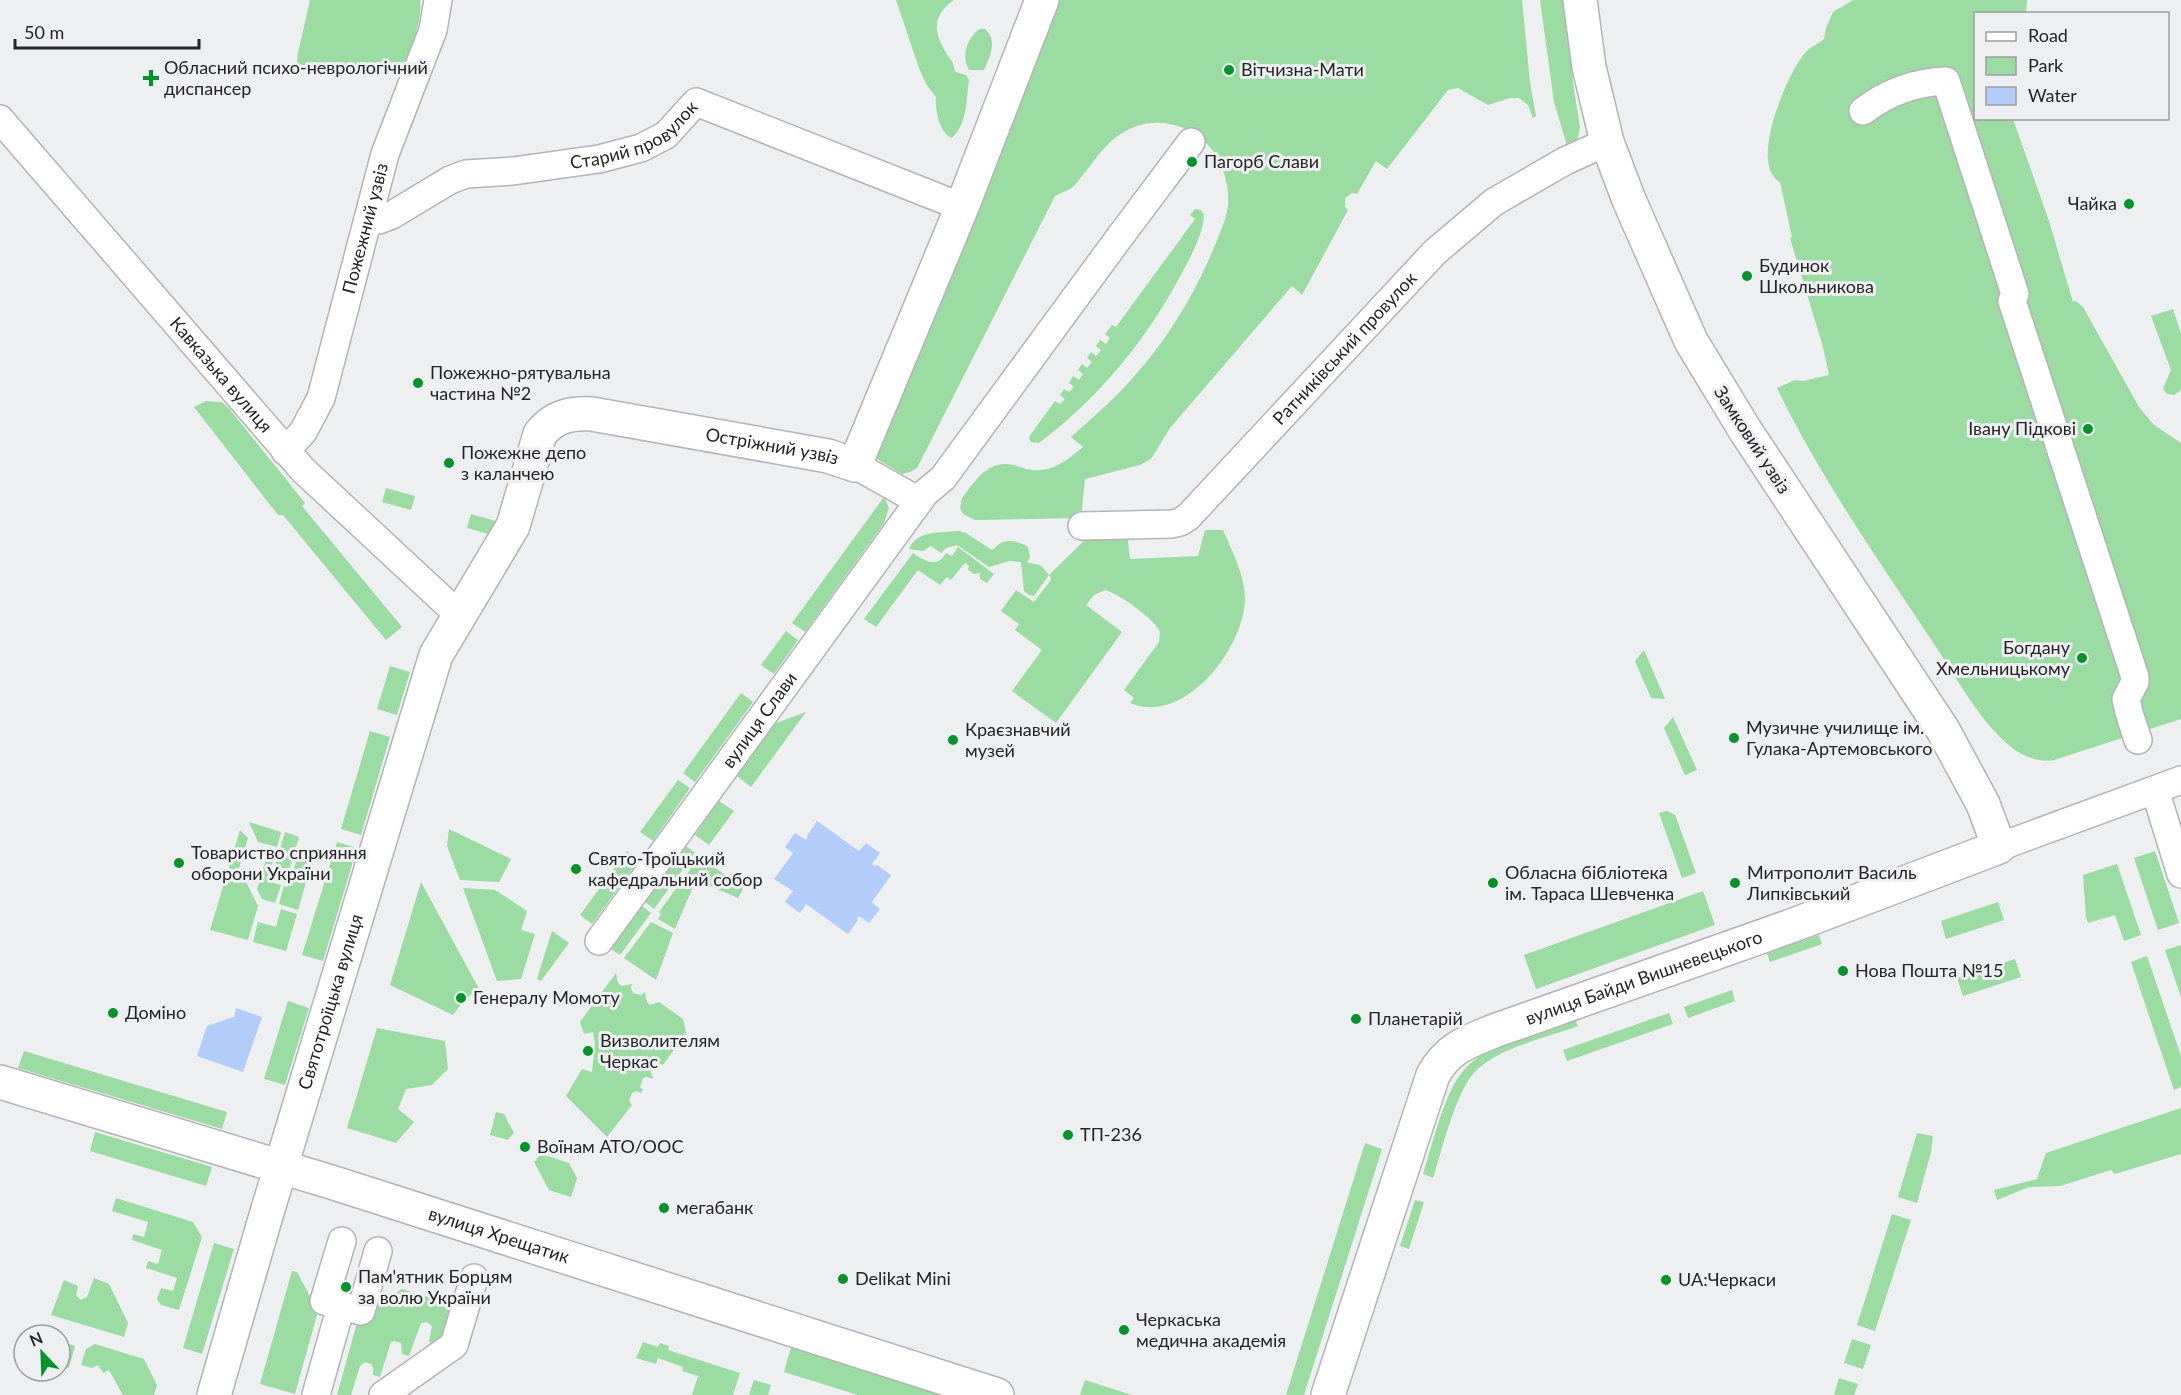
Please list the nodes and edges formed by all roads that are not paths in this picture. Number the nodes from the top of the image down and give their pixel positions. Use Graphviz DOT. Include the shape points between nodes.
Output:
graph roads {
  1 [pos="438,0"];
  2 [pos="1041,0"];
  3 [pos="1580,0"];
  4 [pos="1863,111"];
  5 [pos="0,119"];
  6 [pos="1191,142"];
  7 [pos="1607,142"];
  8 [pos="962,207"];
  9 [pos="368,220"];
  10 [pos="285,451"];
  11 [pos="855,465"];
  12 [pos="919,501"];
  13 [pos="1082,526"];
  14 [pos="459,615"];
  15 [pos="2133,723"];
  16 [pos="2181,780"];
  17 [pos="2155,790"];
  18 [pos="1999,847"];
  19 [pos="2181,874"];
  20 [pos="599,941"];
  21 [pos="0,1082"];
  22 [pos="281,1167"];
  23 [pos="342,1241"];
  24 [pos="378,1251"];
  25 [pos="474,1278"];
  26 [pos="341,1306"];
  27 [pos="214,1395"];
  28 [pos="315,1395"];
  29 [pos="383,1395"];
  30 [pos="997,1395"];
  31 [pos="1328,1395"];
  1 -- 9 [label="street, Пожежний узвіз" via="432,30 385,154"];
  2 -- 8 [label="main road, Остріжний узвіз"];
  3 -- 7 [label="main road, Замковий узвіз" via="1589,67"];
  4 -- 15 [label="street" via="1899,90 1946,81 2015,294 2012,301 2134,676 2126,699"];
  5 -- 10 [label="street, Кавказька вулиця"];
  6 -- 12 [label="street, вулиця Слави" via="943,478"];
  7 -- 13 [label="street, Ратниківський провулок" via="1494,202 1435,252 1188,517 1172,524"];
  7 -- 18 [label="main road, Замковий узвіз" via="1656,264 1700,359 1947,738 1983,804"];
  8 -- 9 [label="street, Старий провулок" via="696,102 666,135 641,148 599,159 466,174 392,215"];
  8 -- 11 [label="main road, Остріжний узвіз"];
  9 -- 10 [label="street, Пожежний узвіз" via="321,398 299,438"];
  10 -- 14 [label="street, Кавказька вулиця"];
  11 -- 12 [label="street"];
  11 -- 14 [label="main road, Остріжний узвіз" via="828,456 609,416 563,416 540,434 513,526"];
  12 -- 20 [label="street, вулиця Слави"];
  14 -- 22 [label="main road, Святотроїцька вулиця" via="433,666"];
  16 -- 17 [label="street, вулиця Байди Вишневецького"];
  17 -- 18 [label="street, вулиця Байди Вишневецького"];
  17 -- 19 [label="street"];
  18 -- 31 [label="main road, вулиця Байди Вишневецького" via="1812,919 1494,1031 1452,1050 1433,1075"];
  21 -- 22 [label="main road, вулиця Хрещатик"];
  22 -- 27 [label="main road, Святотроїцька вулиця"];
  22 -- 30 [label="main road, вулиця Хрещатик"];
  23 -- 26 [label="street" via="324,1301"];
  24 -- 26 [label="street" via="360,1311"];
  25 -- 29 [label="street" via="454,1346"];
  26 -- 28 [label="street"];
}
